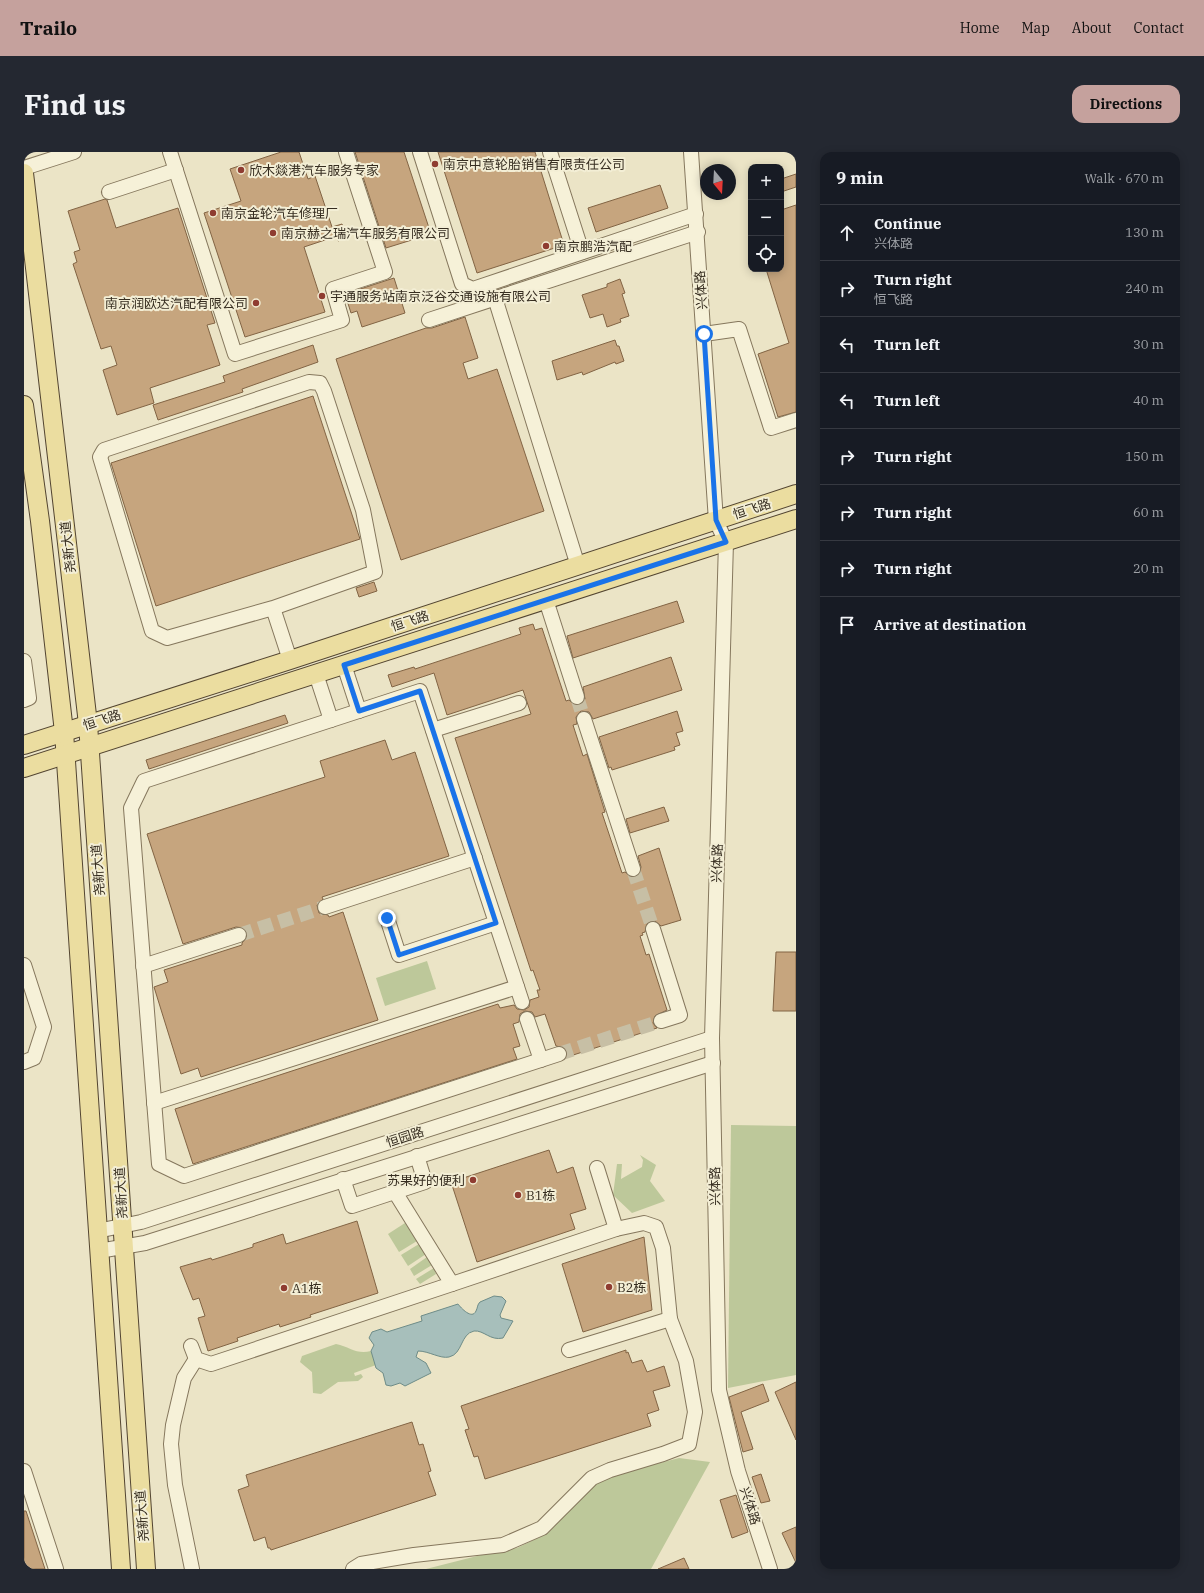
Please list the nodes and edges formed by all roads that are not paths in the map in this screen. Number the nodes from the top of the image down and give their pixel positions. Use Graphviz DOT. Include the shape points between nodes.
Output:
graph roads {
  1 [pos="74,152"];
  2 [pos="170,152"];
  3 [pos="346,152"];
  4 [pos="420,152"];
  5 [pos="550,152"];
  6 [pos="691,152"];
  7 [pos="24,168"];
  8 [pos="176,170"];
  9 [pos="24,173"];
  10 [pos="109,192"];
  11 [pos="696,214"];
  12 [pos="698,232"];
  13 [pos="582,252"];
  14 [pos="495,298"];
  15 [pos="429,320"];
  16 [pos="704,334"];
  17 [pos="24,405"];
  18 [pos="796,420"];
  19 [pos="796,494"];
  20 [pos="796,519"];
  21 [pos="716,520"];
  22 [pos="726,542"];
  23 [pos="578,566"];
  24 [pos="546,600"];
  25 [pos="273,608"];
  26 [pos="290,660"];
  27 [pos="24,661"];
  28 [pos="344,665"];
  29 [pos="316,674"];
  30 [pos="577,697"];
  31 [pos="24,700"];
  32 [pos="518,702"];
  33 [pos="359,711"];
  34 [pos="584,719"];
  35 [pos="331,720"];
  36 [pos="88,724"];
  37 [pos="433,730"];
  38 [pos="64,732"];
  39 [pos="24,745"];
  40 [pos="89,748"];
  41 [pos="66,754"];
  42 [pos="24,768"];
  43 [pos="475,858"];
  44 [pos="633,869"];
  45 [pos="326,907"];
  46 [pos="387,918"];
  47 [pos="496,923"];
  48 [pos="652,929"];
  49 [pos="239,935"];
  50 [pos="24,965"];
  51 [pos="143,966"];
  52 [pos="517,987"];
  53 [pos="522,1002"];
  54 [pos="527,1019"];
  55 [pos="661,1021"];
  56 [pos="712,1038"];
  57 [pos="559,1054"];
  58 [pos="541,1060"];
  59 [pos="24,1062"];
  60 [pos="713,1063"];
  61 [pos="154,1103"];
  62 [pos="405,1137"];
  63 [pos="414,1156"];
  64 [pos="597,1168"];
  65 [pos="343,1179"];
  66 [pos="395,1192"];
  67 [pos="122,1226"];
  68 [pos="616,1229"];
  69 [pos="97,1231"];
  70 [pos="123,1246"];
  71 [pos="99,1251"];
  72 [pos="452,1284"];
  73 [pos="670,1319"];
  74 [pos="191,1346"];
  75 [pos="569,1350"];
  76 [pos="196,1359"];
  77 [pos="24,1471"];
  78 [pos="56,1569"];
  79 [pos="121,1569"];
  80 [pos="146,1569"];
  81 [pos="192,1569"];
  82 [pos="353,1569"];
  83 [pos="770,1569"];
  1 -- 7 [label="street"];
  2 -- 8 [label="street"];
  3 -- 8 [label="street" via="385,272 333,289 342,320 235,354"];
  4 -- 13 [label="street" via="462,284 473,289"];
  5 -- 13 [label="street"];
  6 -- 11 [label="street, 兴体路"];
  8 -- 10 [label="street"];
  9 -- 36 [label="main road, 尧新大道"];
  11 -- 12 [label="street, 兴体路"];
  11 -- 13 [label="street"];
  12 -- 14 [label="street"];
  12 -- 16 [label="street, 兴体路"];
  14 -- 15 [label="street"];
  14 -- 23 [label="street"];
  16 -- 18 [label="street" via="739,329 772,428"];
  16 -- 21 [label="street, 兴体路"];
  17 -- 38 [label="main road, 尧新大道"];
  19 -- 21 [label="main road, 恒飞路"];
  20 -- 22 [label="main road, 恒飞路"];
  21 -- 22 [label="street, 兴体路"];
  21 -- 23 [label="main road, 恒飞路"];
  22 -- 24 [label="main road, 恒飞路"];
  22 -- 56 [label="street, 兴体路"];
  23 -- 26 [label="main road, 恒飞路"];
  24 -- 28 [label="main road, 恒飞路"];
  24 -- 30 [label="street"];
  25 -- 25 [label="street" via="167,638 152,631 100,457 104,450 309,382 320,383 363,510 375,572"];
  25 -- 26 [label="street"];
  26 -- 36 [label="main road, 恒飞路"];
  27 -- 31 [label="street" via="29,698"];
  28 -- 29 [label="main road, 恒飞路"];
  28 -- 33 [label="street"];
  29 -- 35 [label="street"];
  29 -- 40 [label="main road, 恒飞路"];
  32 -- 37 [label="street"];
  33 -- 35 [label="street"];
  33 -- 37 [label="street" via="420,691"];
  34 -- 44 [label="street"];
  35 -- 51 [label="street" via="144,781 130,808"];
  36 -- 38 [label="main road, 恒飞路"];
  36 -- 40 [label="main road, 尧新大道"];
  37 -- 43 [label="street"];
  38 -- 39 [label="main road, 恒飞路"];
  38 -- 41 [label="main road, 尧新大道"];
  40 -- 41 [label="main road, 恒飞路"];
  40 -- 67 [label="main road, 尧新大道"];
  41 -- 42 [label="main road, 恒飞路"];
  41 -- 69 [label="main road, 尧新大道"];
  43 -- 45 [label="street"];
  43 -- 47 [label="street"];
  46 -- 47 [label="street" via="399,955"];
  47 -- 52 [label="street"];
  48 -- 55 [label="street" via="680,1015"];
  49 -- 51 [label="street"];
  50 -- 59 [label="street" via="44,1026 34,1058"];
  51 -- 61 [label="street"];
  52 -- 53 [label="street"];
  52 -- 61 [label="street"];
  54 -- 58 [label="street"];
  56 -- 60 [label="street, 兴体路"];
  56 -- 62 [label="street, 恒园路"];
  57 -- 58 [label="street"];
  58 -- 61 [label="street" via="184,1176 159,1164"];
  60 -- 63 [label="street, 恒园路"];
  60 -- 83 [label="street, 兴体路" via="719,1390 738,1472"];
  62 -- 63 [label="street"];
  62 -- 67 [label="street, 恒园路"];
  63 -- 65 [label="street, 恒园路"];
  63 -- 66 [label="street" via="425,1182"];
  64 -- 68 [label="street"];
  65 -- 66 [label="street" via="352,1206"];
  65 -- 70 [label="street, 恒园路" via="145,1243"];
  66 -- 72 [label="street"];
  67 -- 69 [label="street, 恒园路"];
  67 -- 70 [label="main road, 尧新大道"];
  68 -- 72 [label="street"];
  68 -- 73 [label="street" via="644,1223 656,1227 663,1248"];
  69 -- 71 [label="main road, 尧新大道"];
  70 -- 71 [label="street, 恒园路"];
  70 -- 80 [label="main road, 尧新大道"];
  71 -- 79 [label="main road, 尧新大道"];
  72 -- 76 [label="street" via="211,1364"];
  73 -- 75 [label="street"];
  73 -- 82 [label="street" via="686,1361 694,1412 689,1444 592,1478 542,1528 503,1545 414,1555 360,1564"];
  74 -- 76 [label="street"];
  76 -- 81 [label="street" via="184,1378 173,1425 172,1444 175,1485"];
  77 -- 78 [label="street"];
}
